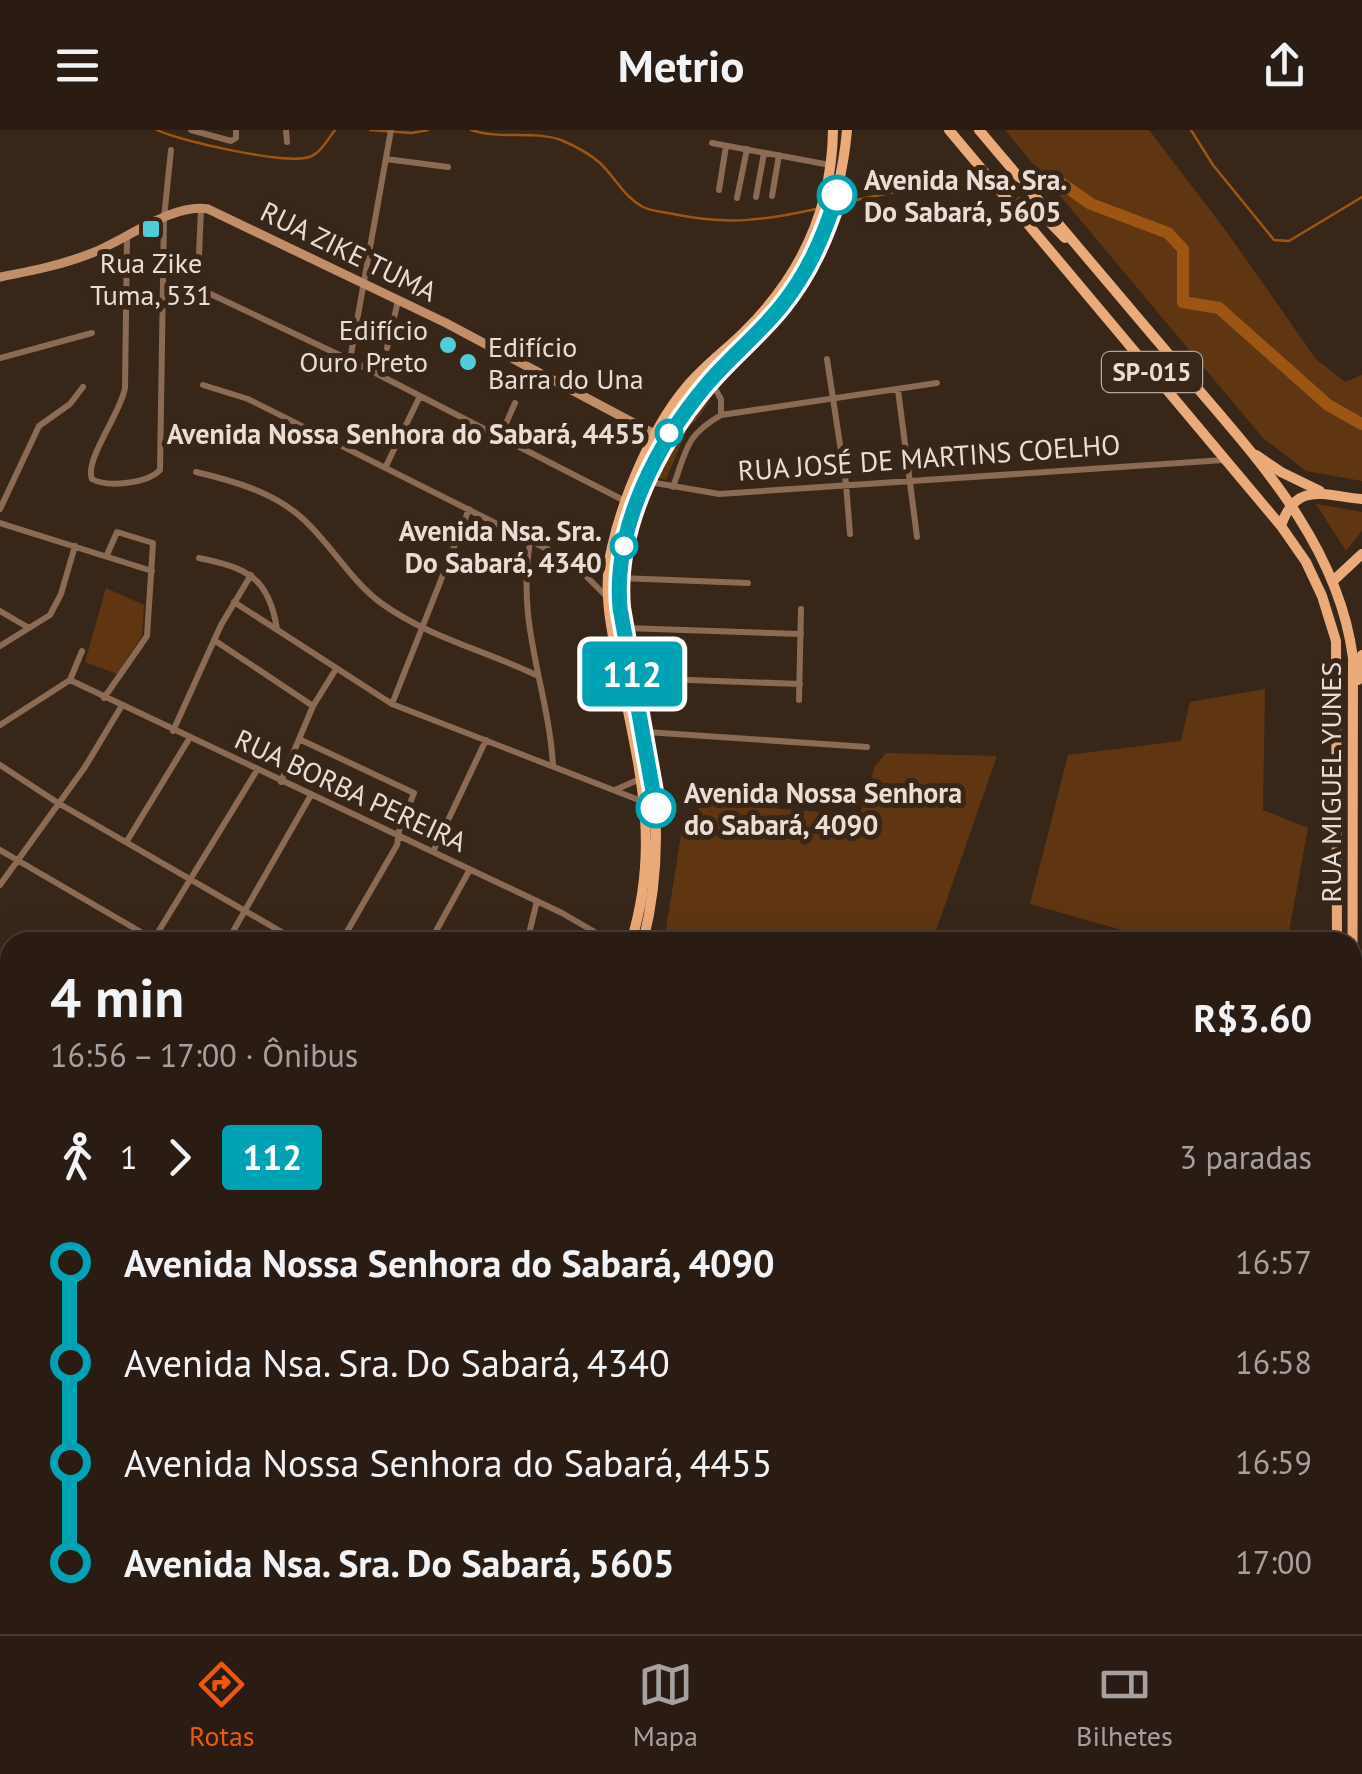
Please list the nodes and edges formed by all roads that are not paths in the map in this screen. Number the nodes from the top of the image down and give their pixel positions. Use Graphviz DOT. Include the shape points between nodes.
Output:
graph roads {
  1 [pos="191,130"];
  2 [pos="236,130"];
  3 [pos="286,130"];
  4 [pos="391,130"];
  5 [pos="833,130"];
  6 [pos="847,130"];
  7 [pos="949,130"];
  8 [pos="979,130"];
  9 [pos="287,142"];
  10 [pos="712,143"];
  11 [pos="726,146"];
  12 [pos="746,149"];
  13 [pos="171,150"];
  14 [pos="764,153"];
  15 [pos="780,155"];
  16 [pos="386,159"];
  17 [pos="448,166"];
  18 [pos="832,166"];
  19 [pos="719,190"];
  20 [pos="772,196"];
  21 [pos="756,197"];
  22 [pos="736,198"];
  23 [pos="200,208"];
  24 [pos="1015,208"];
  25 [pos="164,218"];
  26 [pos="128,237"];
  27 [pos="1078,247"];
  28 [pos="200,254"];
  29 [pos="0,277"];
  30 [pos="364,283"];
  31 [pos="202,290"];
  32 [pos="398,300"];
  33 [pos="92,333"];
  34 [pos="387,348"];
  35 [pos="0,358"];
  36 [pos="827,359"];
  37 [pos="350,360"];
  38 [pos="710,380"];
  39 [pos="937,384"];
  40 [pos="203,385"];
  41 [pos="82,387"];
  42 [pos="898,390"];
  43 [pos="420,396"];
  44 [pos="834,399"];
  45 [pos="515,403"];
  46 [pos="721,415"];
  47 [pos="500,437"];
  48 [pos="661,437"];
  49 [pos="1246,448"];
  50 [pos="1225,460"];
  51 [pos="386,466"];
  52 [pos="196,472"];
  53 [pos="910,480"];
  54 [pos="641,481"];
  55 [pos="846,484"];
  56 [pos="673,487"];
  57 [pos="1330,495"];
  58 [pos="1362,499"];
  59 [pos="626,502"];
  60 [pos="1290,506"];
  61 [pos="0,509"];
  62 [pos="469,509"];
  63 [pos="0,523"];
  64 [pos="1281,526"];
  65 [pos="850,534"];
  66 [pos="917,537"];
  67 [pos="530,542"];
  68 [pos="75,546"];
  69 [pos="1362,554"];
  70 [pos="107,555"];
  71 [pos="199,558"];
  72 [pos="1306,562"];
  73 [pos="152,571"];
  74 [pos="251,575"];
  75 [pos="619,578"];
  76 [pos="1334,580"];
  77 [pos="748,583"];
  78 [pos="607,597"];
  79 [pos="234,602"];
  80 [pos="801,609"];
  81 [pos="0,611"];
  82 [pos="29,628"];
  83 [pos="624,628"];
  84 [pos="423,629"];
  85 [pos="277,630"];
  86 [pos="801,634"];
  87 [pos="214,640"];
  88 [pos="0,646"];
  89 [pos="82,651"];
  90 [pos="1362,655"];
  91 [pos="336,669"];
  92 [pos="536,675"];
  93 [pos="633,678"];
  94 [pos="70,680"];
  95 [pos="800,684"];
  96 [pos="104,698"];
  97 [pos="799,700"];
  98 [pos="392,704"];
  99 [pos="121,706"];
  100 [pos="313,706"];
  101 [pos="1354,711"];
  102 [pos="0,725"];
  103 [pos="173,731"];
  104 [pos="645,732"];
  105 [pos="189,738"];
  106 [pos="299,739"];
  107 [pos="486,740"];
  108 [pos="867,747"];
  109 [pos="0,765"];
  110 [pos="553,765"];
  111 [pos="257,770"];
  112 [pos="640,779"];
  113 [pos="282,782"];
  114 [pos="614,790"];
  115 [pos="311,795"];
  116 [pos="645,802"];
  117 [pos="58,803"];
  118 [pos="399,836"];
  119 [pos="127,841"];
  120 [pos="0,850"];
  121 [pos="432,852"];
  122 [pos="18,861"];
  123 [pos="469,871"];
  124 [pos="190,878"];
  125 [pos="0,886"];
  126 [pos="1337,890"];
  127 [pos="536,901"];
  128 [pos="246,911"];
  129 [pos="1353,914"];
  130 [pos="137,932"];
  131 [pos="160,932"];
  132 [pos="233,932"];
  133 [pos="282,932"];
  134 [pos="347,932"];
  135 [pos="435,932"];
  136 [pos="529,932"];
  137 [pos="593,932"];
  138 [pos="632,932"];
  139 [pos="644,932"];
  140 [pos="1337,932"];
  141 [pos="1353,932"];
  1 -- 2 [label="street" via="231,141"];
  3 -- 9 [label="street"];
  4 -- 16 [label="street"];
  5 -- 18 [label="main road"];
  6 -- 38 [label="main road" via="837,195 811,262 782,306"];
  7 -- 24 [label="main road, RUA MIGUEL YUNES / SP-015"];
  8 -- 27 [label="main road, RUA MIGUEL YUNES / SP-015"];
  10 -- 11 [label="street"];
  11 -- 12 [label="street"];
  11 -- 19 [label="street"];
  12 -- 14 [label="street"];
  12 -- 22 [label="street"];
  13 -- 25 [label="street"];
  14 -- 15 [label="street"];
  14 -- 21 [label="street"];
  15 -- 18 [label="street"];
  15 -- 20 [label="street"];
  16 -- 17 [label="street"];
  16 -- 30 [label="street"];
  18 -- 48 [label="main road" via="820,216 792,274 764,311 686,386"];
  23 -- 25 [label="street"];
  23 -- 28 [label="street"];
  23 -- 30 [label="street, RUA ZIKE TUMA"];
  24 -- 27 [label="main road" via="1030,202"];
  24 -- 50 [label="main road, RUA MIGUEL YUNES / SP-015"];
  25 -- 26 [label="street"];
  25 -- 26 [label="street" via="160,470 154,477 101,484 88,470 125,388"];
  26 -- 29 [label="street" via="70,261"];
  27 -- 49 [label="main road, RUA MIGUEL YUNES / SP-015"];
  30 -- 32 [label="street, RUA ZIKE TUMA"];
  30 -- 37 [label="street"];
  31 -- 37 [label="street"];
  32 -- 34 [label="street"];
  32 -- 48 [label="street, RUA ZIKE TUMA"];
  33 -- 35 [label="street"];
  36 -- 44 [label="street"];
  37 -- 43 [label="street"];
  38 -- 46 [label="street"];
  38 -- 48 [label="main road"];
  39 -- 42 [label="street"];
  40 -- 51 [label="street" via="248,399"];
  41 -- 61 [label="street" via="39,426"];
  42 -- 44 [label="street"];
  42 -- 53 [label="street"];
  43 -- 47 [label="street"];
  43 -- 51 [label="street"];
  44 -- 46 [label="street"];
  44 -- 55 [label="street"];
  45 -- 47 [label="street"];
  46 -- 56 [label="street" via="690,440"];
  47 -- 59 [label="street"];
  48 -- 54 [label="main road"];
  49 -- 57 [label="main road"];
  49 -- 60 [label="main road, RUA MIGUEL YUNES / SP-015"];
  50 -- 53 [label="street, RUA JOSÉ DE MARTINS COELHO"];
  50 -- 64 [label="main road, RUA MIGUEL YUNES / SP-015"];
  51 -- 62 [label="street"];
  52 -- 84 [label="street" via="283,504 366,590"];
  53 -- 55 [label="street, RUA JOSÉ DE MARTINS COELHO"];
  53 -- 66 [label="street"];
  54 -- 56 [label="street, RUA JOSÉ DE MARTINS COELHO"];
  54 -- 59 [label="main road"];
  54 -- 75 [label="main road"];
  55 -- 56 [label="street, RUA JOSÉ DE MARTINS COELHO" via="720,494"];
  55 -- 65 [label="street"];
  57 -- 58 [label="main road"];
  57 -- 60 [label="main road" via="1300,496"];
  59 -- 78 [label="main road"];
  60 -- 64 [label="main road"];
  60 -- 76 [label="main road, RUA MIGUEL YUNES / SP-015"];
  62 -- 67 [label="street"];
  62 -- 84 [label="street"];
  63 -- 68 [label="street"];
  64 -- 72 [label="main road, RUA MIGUEL YUNES / SP-015"];
  67 -- 78 [label="street" via="566,560"];
  67 -- 92 [label="street" via="526,602"];
  68 -- 70 [label="street"];
  68 -- 82 [label="street" via="56,606"];
  69 -- 76 [label="main road"];
  70 -- 73 [label="street"];
  70 -- 73 [label="street" via="117,532 151,542"];
  71 -- 74 [label="street"];
  72 -- 76 [label="main road"];
  72 -- 126 [label="main road, RUA MIGUEL YUNES / SP-015" via="1338,658"];
  73 -- 96 [label="street" via="147,636"];
  74 -- 79 [label="street"];
  74 -- 85 [label="street" via="270,598"];
  75 -- 77 [label="street"];
  75 -- 83 [label="main road"];
  76 -- 101 [label="main road, RUA MIGUEL YUNES / SP-015" via="1350,636"];
  78 -- 112 [label="main road"];
  79 -- 85 [label="street"];
  79 -- 87 [label="street"];
  80 -- 86 [label="street"];
  81 -- 82 [label="street"];
  82 -- 88 [label="street"];
  83 -- 86 [label="street"];
  83 -- 93 [label="main road"];
  84 -- 92 [label="street"];
  84 -- 98 [label="street"];
  85 -- 91 [label="street"];
  86 -- 95 [label="street"];
  87 -- 100 [label="street"];
  87 -- 103 [label="street"];
  89 -- 94 [label="street"];
  90 -- 101 [label="main road"];
  91 -- 98 [label="street"];
  91 -- 100 [label="street"];
  92 -- 110 [label="street"];
  93 -- 95 [label="street"];
  93 -- 104 [label="main road"];
  94 -- 96 [label="street, RUA BORBA PEREIRA"];
  94 -- 102 [label="street"];
  95 -- 97 [label="street"];
  96 -- 99 [label="street, RUA BORBA PEREIRA"];
  98 -- 107 [label="street"];
  99 -- 103 [label="street, RUA BORBA PEREIRA"];
  99 -- 117 [label="street"];
  100 -- 106 [label="street"];
  101 -- 129 [label="main road, RUA MIGUEL YUNES / SP-015"];
  103 -- 105 [label="street, RUA BORBA PEREIRA"];
  104 -- 108 [label="street"];
  104 -- 139 [label="main road" via="658,826"];
  105 -- 111 [label="street, RUA BORBA PEREIRA"];
  105 -- 119 [label="street"];
  106 -- 113 [label="street"];
  106 -- 118 [label="street" via="412,790"];
  107 -- 110 [label="street"];
  107 -- 121 [label="street"];
  109 -- 117 [label="street"];
  110 -- 114 [label="street"];
  111 -- 113 [label="street, RUA BORBA PEREIRA"];
  111 -- 124 [label="street"];
  112 -- 114 [label="street"];
  112 -- 116 [label="main road"];
  113 -- 115 [label="street, RUA BORBA PEREIRA"];
  114 -- 116 [label="street"];
  115 -- 118 [label="street, RUA BORBA PEREIRA"];
  115 -- 128 [label="street"];
  116 -- 138 [label="main road" via="648,848"];
  117 -- 119 [label="street"];
  117 -- 122 [label="street"];
  118 -- 121 [label="street, RUA BORBA PEREIRA"];
  118 -- 134 [label="street"];
  119 -- 124 [label="street"];
  120 -- 122 [label="street"];
  121 -- 123 [label="street, RUA BORBA PEREIRA"];
  122 -- 125 [label="street"];
  122 -- 130 [label="street"];
  123 -- 127 [label="street, RUA BORBA PEREIRA"];
  123 -- 135 [label="street"];
  124 -- 128 [label="street"];
  124 -- 131 [label="street"];
  126 -- 129 [label="main road" via="1342,908"];
  126 -- 140 [label="main road, RUA MIGUEL YUNES / SP-015"];
  127 -- 136 [label="street"];
  127 -- 137 [label="street, RUA BORBA PEREIRA"];
  128 -- 132 [label="street"];
  128 -- 133 [label="street"];
  129 -- 141 [label="main road, RUA MIGUEL YUNES / SP-015"];
}
